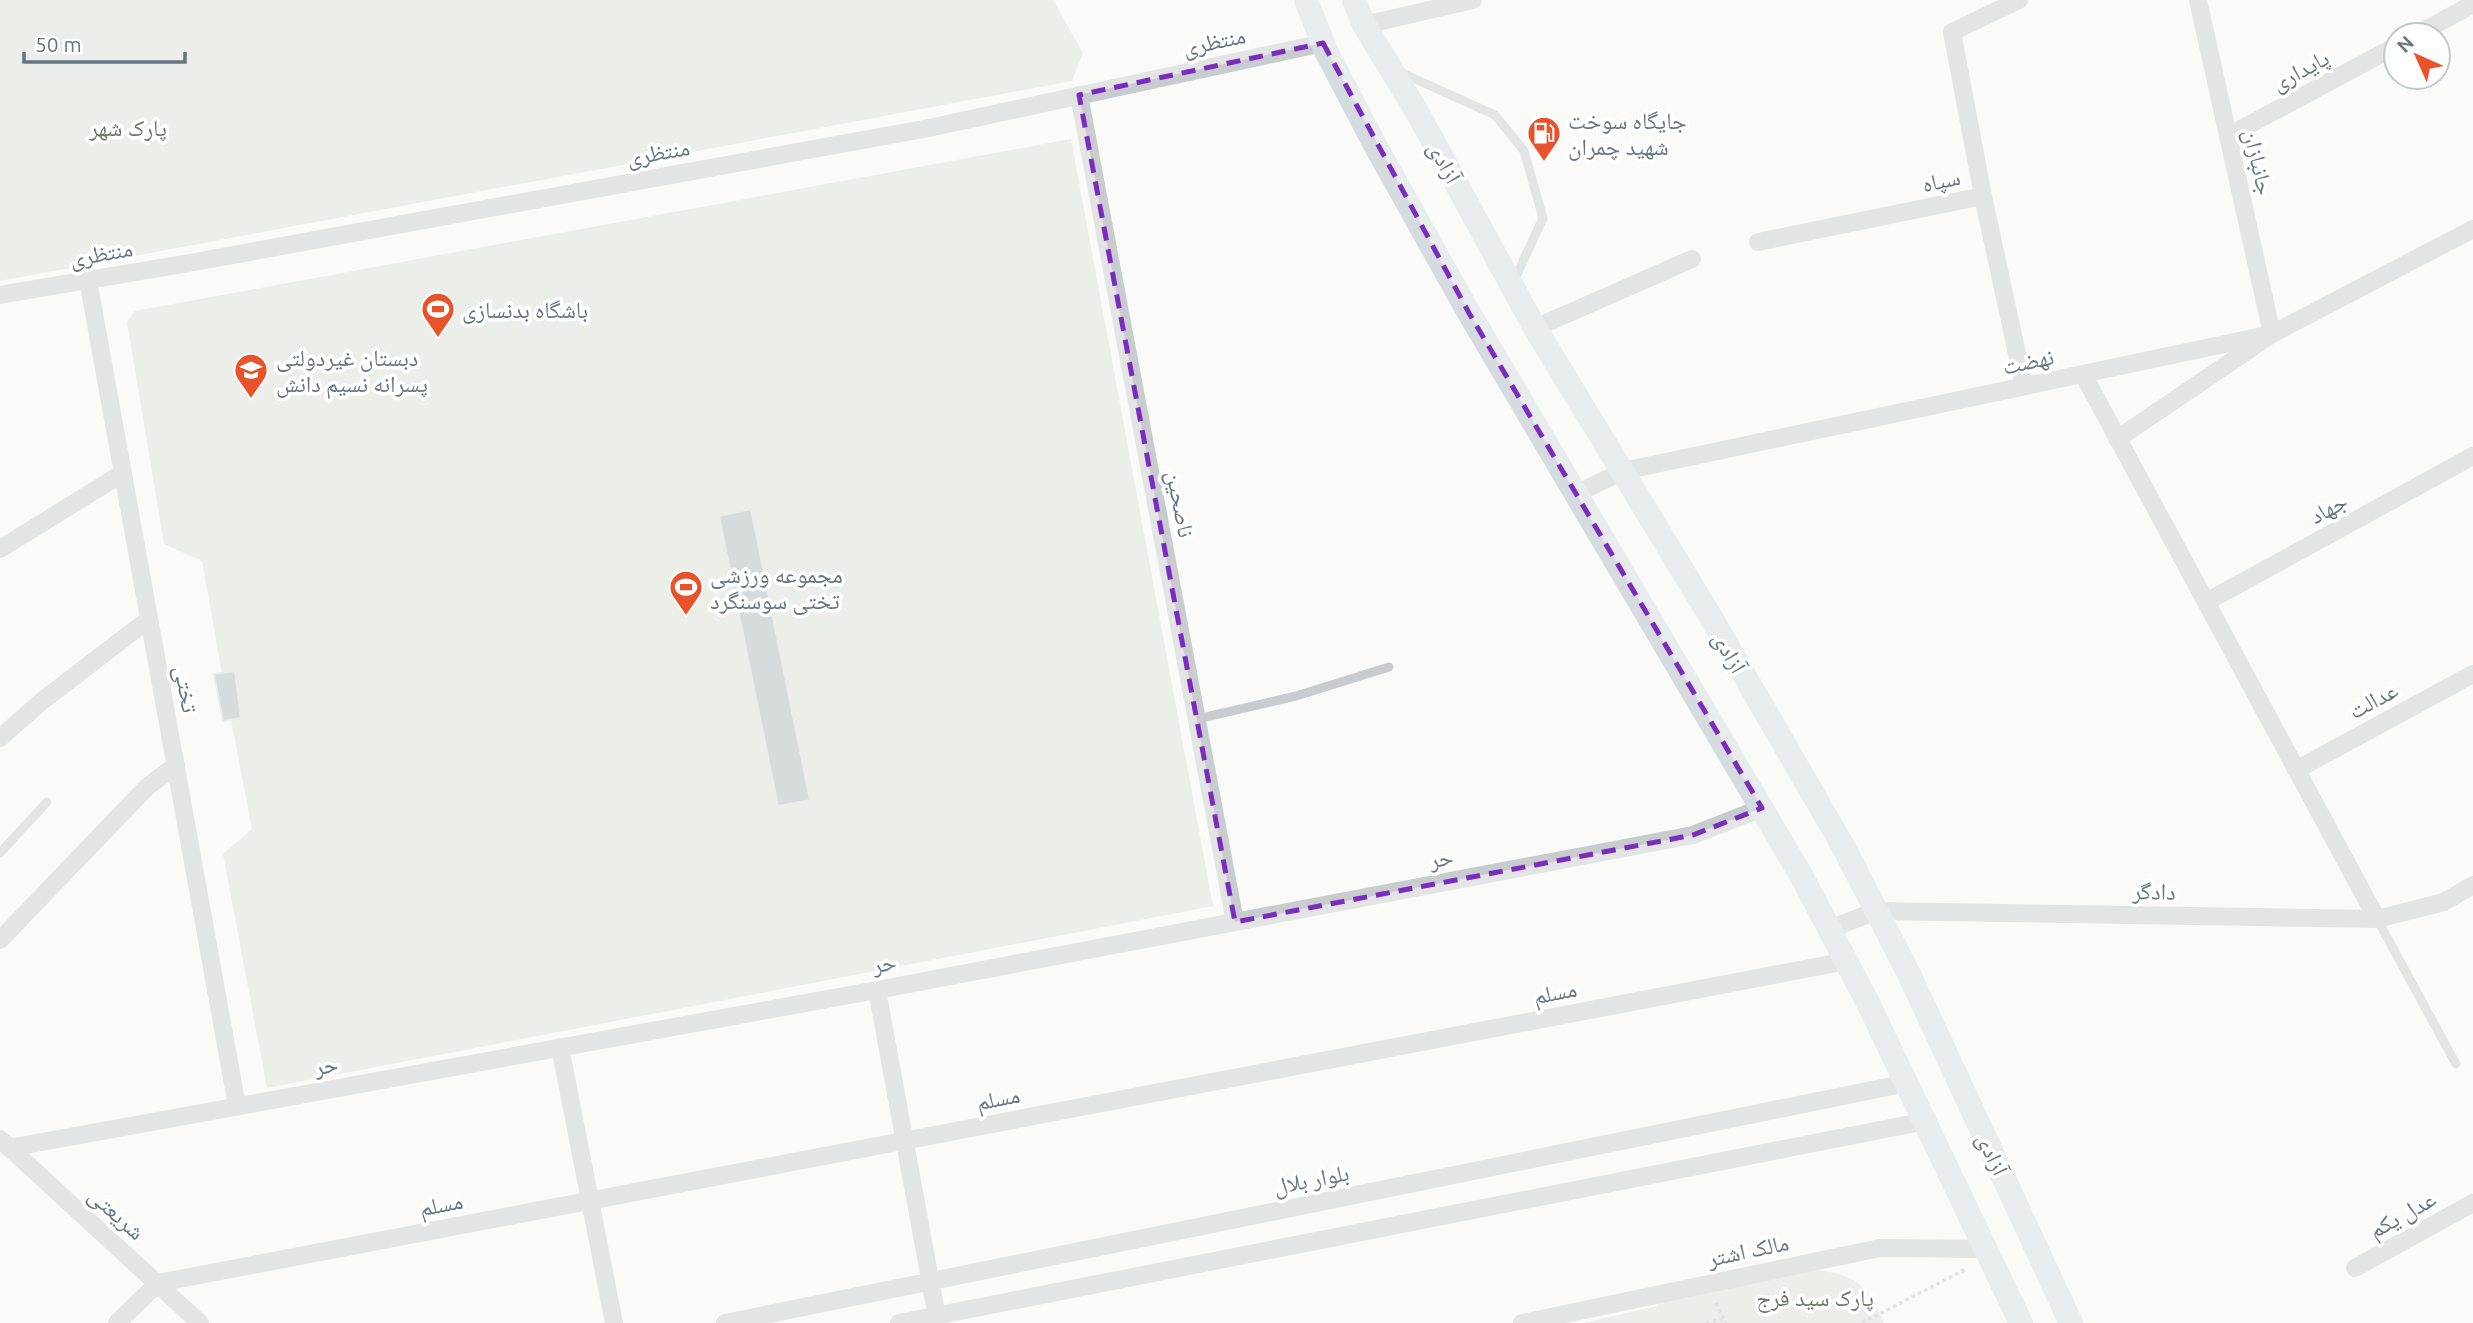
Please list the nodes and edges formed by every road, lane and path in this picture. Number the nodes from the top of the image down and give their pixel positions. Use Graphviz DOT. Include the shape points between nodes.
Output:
graph roads {
  1 [pos="1306,0"];
  2 [pos="1354,0"];
  3 [pos="1473,0"];
  4 [pos="2019,0"];
  5 [pos="2198,0"];
  6 [pos="2473,4"];
  7 [pos="2442,21"];
  8 [pos="1364,25"];
  9 [pos="1323,43"];
  10 [pos="2382,54"];
  11 [pos="1391,68"];
  12 [pos="1079,95"];
  13 [pos="2228,136"];
  14 [pos="1983,196"];
  15 [pos="2473,229"];
  16 [pos="1758,242"];
  17 [pos="1692,259"];
  18 [pos="88,280"];
  19 [pos="1513,285"];
  20 [pos="0,295"];
  21 [pos="1535,328"];
  22 [pos="2272,334"];
  23 [pos="2082,374"];
  24 [pos="2024,386"];
  25 [pos="2118,439"];
  26 [pos="2473,456"];
  27 [pos="1623,471"];
  28 [pos="123,473"];
  29 [pos="1576,494"];
  30 [pos="0,549"];
  31 [pos="2206,603"];
  32 [pos="149,619"];
  33 [pos="1388,667"];
  34 [pos="2473,674"];
  35 [pos="1197,719"];
  36 [pos="3,731"];
  37 [pos="176,765"];
  38 [pos="2296,770"];
  39 [pos="47,802"];
  40 [pos="1762,808"];
  41 [pos="0,853"];
  42 [pos="2473,885"];
  43 [pos="1876,911"];
  44 [pos="2377,919"];
  45 [pos="1235,922"];
  46 [pos="1830,929"];
  47 [pos="0,940"];
  48 [pos="1847,961"];
  49 [pos="877,989"];
  50 [pos="560,1047"];
  51 [pos="2456,1064"];
  52 [pos="1907,1083"];
  53 [pos="237,1106"];
  54 [pos="1926,1121"];
  55 [pos="905,1140"];
  56 [pos="5,1144"];
  57 [pos="590,1200"];
  58 [pos="2473,1203"];
  59 [pos="1988,1253"];
  60 [pos="2356,1268"];
  61 [pos="930,1281"];
  62 [pos="158,1283"];
  63 [pos="937,1319"];
  64 [pos="1724,1319"];
  65 [pos="2017,1321"];
  66 [pos="117,1323"];
  67 [pos="200,1323"];
  68 [pos="614,1323"];
  69 [pos="725,1323"];
  70 [pos="899,1323"];
  71 [pos="1522,1323"];
  72 [pos="1706,1323"];
  73 [pos="1862,1323"];
  74 [pos="2071,1323"];
  1 -- 9 [label="main road, آزادی"];
  2 -- 8 [label="main road, آزادی"];
  3 -- 8 [label="street"];
  4 -- 14 [label="street" via="1952,32"];
  5 -- 13 [label="street, جانبازان"];
  6 -- 7 [label="street"];
  8 -- 11 [label="main road, آزادی"];
  9 -- 12 [label="street, منتظری"];
  9 -- 29 [label="main road, آزادی" via="1469,313"];
  10 -- 13 [label="street, پایداری"];
  11 -- 19 [label="main road, آزادی"];
  11 -- 19 [label="lane" via="1495,115 1524,151 1544,218"];
  12 -- 18 [label="street, منتظری" via="915,130"];
  12 -- 35 [label="street, ناصحین"];
  13 -- 22 [label="street, جانبازان"];
  14 -- 16 [label="street, سپاه"];
  14 -- 24 [label="street, سپاه"];
  15 -- 22 [label="street, نهضت"];
  17 -- 21 [label="street"];
  18 -- 20 [label="street, منتظری"];
  18 -- 28 [label="street, تختی"];
  19 -- 21 [label="main road, آزادی"];
  21 -- 27 [label="main road, آزادی"];
  22 -- 23 [label="street, نهضت"];
  22 -- 25 [label="street"];
  23 -- 24 [label="street, نهضت"];
  23 -- 25 [label="street"];
  24 -- 27 [label="street, نهضت"];
  25 -- 31 [label="street"];
  26 -- 31 [label="street, جهاد"];
  27 -- 29 [label="street, نهضت"];
  27 -- 43 [label="main road, آزادی" via="1836,834"];
  28 -- 30 [label="street"];
  28 -- 32 [label="street, تختی"];
  29 -- 40 [label="main road, آزادی"];
  31 -- 38 [label="street"];
  32 -- 36 [label="street"];
  32 -- 37 [label="street, تختی"];
  33 -- 35 [label="lane" via="1296,696"];
  34 -- 38 [label="street, عدالت"];
  35 -- 45 [label="street, ناصحین"];
  37 -- 47 [label="street" via="147,787"];
  37 -- 53 [label="street, تختی"];
  38 -- 44 [label="street"];
  39 -- 41 [label="lane"];
  40 -- 45 [label="street, حر" via="1693,835"];
  40 -- 46 [label="main road, آزادی"];
  42 -- 44 [label="street, دادگر" via="2444,902"];
  43 -- 44 [label="street, دادگر"];
  43 -- 46 [label="street, دادگر"];
  43 -- 74 [label="main road, آزادی"];
  44 -- 51 [label="lane"];
  45 -- 49 [label="street, حر"];
  46 -- 48 [label="main road, آزادی"];
  48 -- 52 [label="main road, آزادی"];
  48 -- 55 [label="street, مسلم"];
  49 -- 50 [label="street, حر"];
  49 -- 55 [label="street"];
  50 -- 53 [label="street, حر"];
  50 -- 57 [label="street"];
  52 -- 54 [label="main road, آزادی"];
  52 -- 61 [label="street, بلوار بلال"];
  53 -- 56 [label="street, حر"];
  54 -- 59 [label="main road, آزادی"];
  54 -- 63 [label="street"];
  55 -- 57 [label="street, مسلم"];
  55 -- 61 [label="street"];
  56 -- 62 [label="street, شریعتی"];
  57 -- 62 [label="street, مسلم"];
  57 -- 68 [label="street"];
  58 -- 60 [label="street, عدل یکم"];
  59 -- 65 [label="main road, آزادی"];
  59 -- 71 [label="street, مالک اشتر" via="1880,1248"];
  59 -- 73 [label="path"];
  61 -- 63 [label="street"];
  61 -- 69 [label="street, بلوار بلال"];
  62 -- 66 [label="street"];
  62 -- 67 [label="street, شریعتی"];
  63 -- 70 [label="street"];
  64 -- 72 [label="path"];
}
